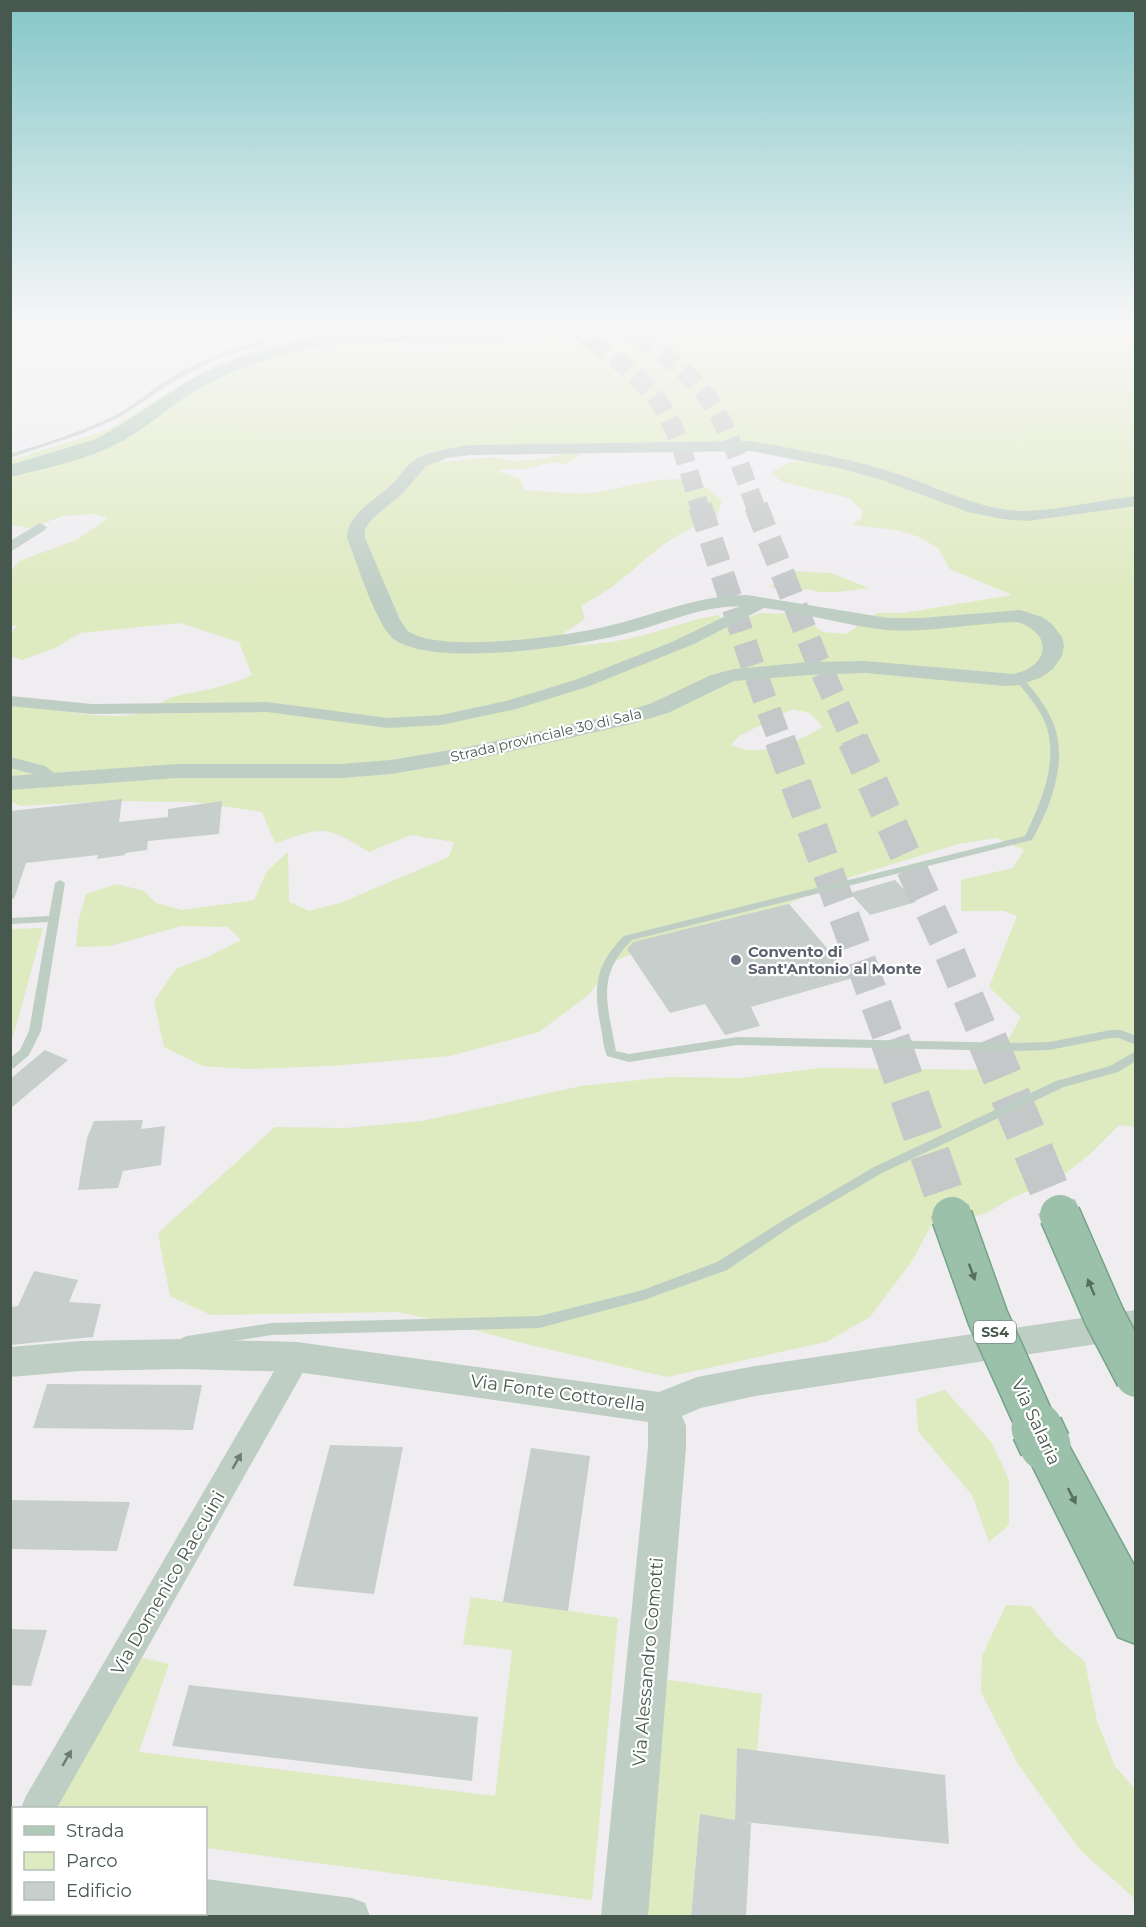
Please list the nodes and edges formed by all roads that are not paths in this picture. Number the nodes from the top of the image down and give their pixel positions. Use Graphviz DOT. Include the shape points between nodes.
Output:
graph roads {
  1 [pos="118,416"];
  2 [pos="146,416"];
  3 [pos="10,456"];
  4 [pos="10,471"];
  5 [pos="1136,501"];
  6 [pos="40,527"];
  7 [pos="10,548"];
  8 [pos="764,603"];
  9 [pos="1019,679"];
  10 [pos="10,701"];
  11 [pos="10,762"];
  12 [pos="53,779"];
  13 [pos="10,783"];
  14 [pos="60,883"];
  15 [pos="54,919"];
  16 [pos="10,921"];
  17 [pos="1136,1041"];
  18 [pos="1136,1055"];
  19 [pos="10,1065"];
  20 [pos="1060,1215"];
  21 [pos="952,1217"];
  22 [pos="1136,1324"];
  23 [pos="80,1356"];
  24 [pos="297,1357"];
  25 [pos="10,1362"];
  26 [pos="1136,1377"];
  27 [pos="660,1408"];
  28 [pos="1136,1620"];
  29 [pos="39,1807"];
  30 [pos="207,1897"];
  31 [pos="352,1917"];
  32 [pos="625,1917"];
  1 -- 3 [label="lane"];
  2 -- 4 [label="main road" via="113,438"];
  5 -- 8 [label="street" via="1027,516 1003,514 974,508 888,476 751,446 470,450 420,463 356,529 356,538 396,630 428,644 475,647 559,642 601,635 712,603"];
  6 -- 7 [label="street"];
  8 -- 9 [label="street" via="895,624 1005,616 1032,619 1051,636 1055,651 1049,663"];
  8 -- 10 [label="street" via="679,645 591,680 498,708 447,718 408,723 357,721 248,706 118,709"];
  9 -- 12 [label="street, Strada provinciale 30 di Sala" via="855,667 734,675 660,708 623,719 391,767 341,771 177,771"];
  9 -- 17 [label="lane" via="1036,699 1052,730 1055,752 1042,806 1029,838 628,938 614,948 601,988 611,1053 629,1058 737,1041 1012,1047 1049,1046 1111,1034"];
  11 -- 12 [label="street" via="39,770"];
  12 -- 13 [label="street, Strada provinciale 30 di Sala"];
  14 -- 15 [label="lane"];
  15 -- 16 [label="lane"];
  15 -- 19 [label="lane" via="35,1031 25,1052"];
  18 -- 23 [label="lane" via="1114,1069 1060,1084 878,1170 722,1266 644,1294 539,1322 272,1329"];
  26 -- 20 [label="highway, one-way, bridge" via="1104,1316"];
  21 -- 28 [label="highway, Via Salaria / SS4, one-way, bridge" via="988,1318 1045,1444"];
  22 -- 27 [label="street, Via Fonte Cottorella" via="755,1381 697,1393"];
  23 -- 24 [label="street, Via Fonte Cottorella"];
  23 -- 25 [label="street, Via Fonte Cottorella"];
  24 -- 27 [label="street, Via Fonte Cottorella"];
  29 -- 24 [label="street, Via Domenico Raccuini, one-way"];
  27 -- 32 [label="street, Via Alessandro Comotti" via="668,1426 667,1447"];
  30 -- 31 [label="street"];
}
